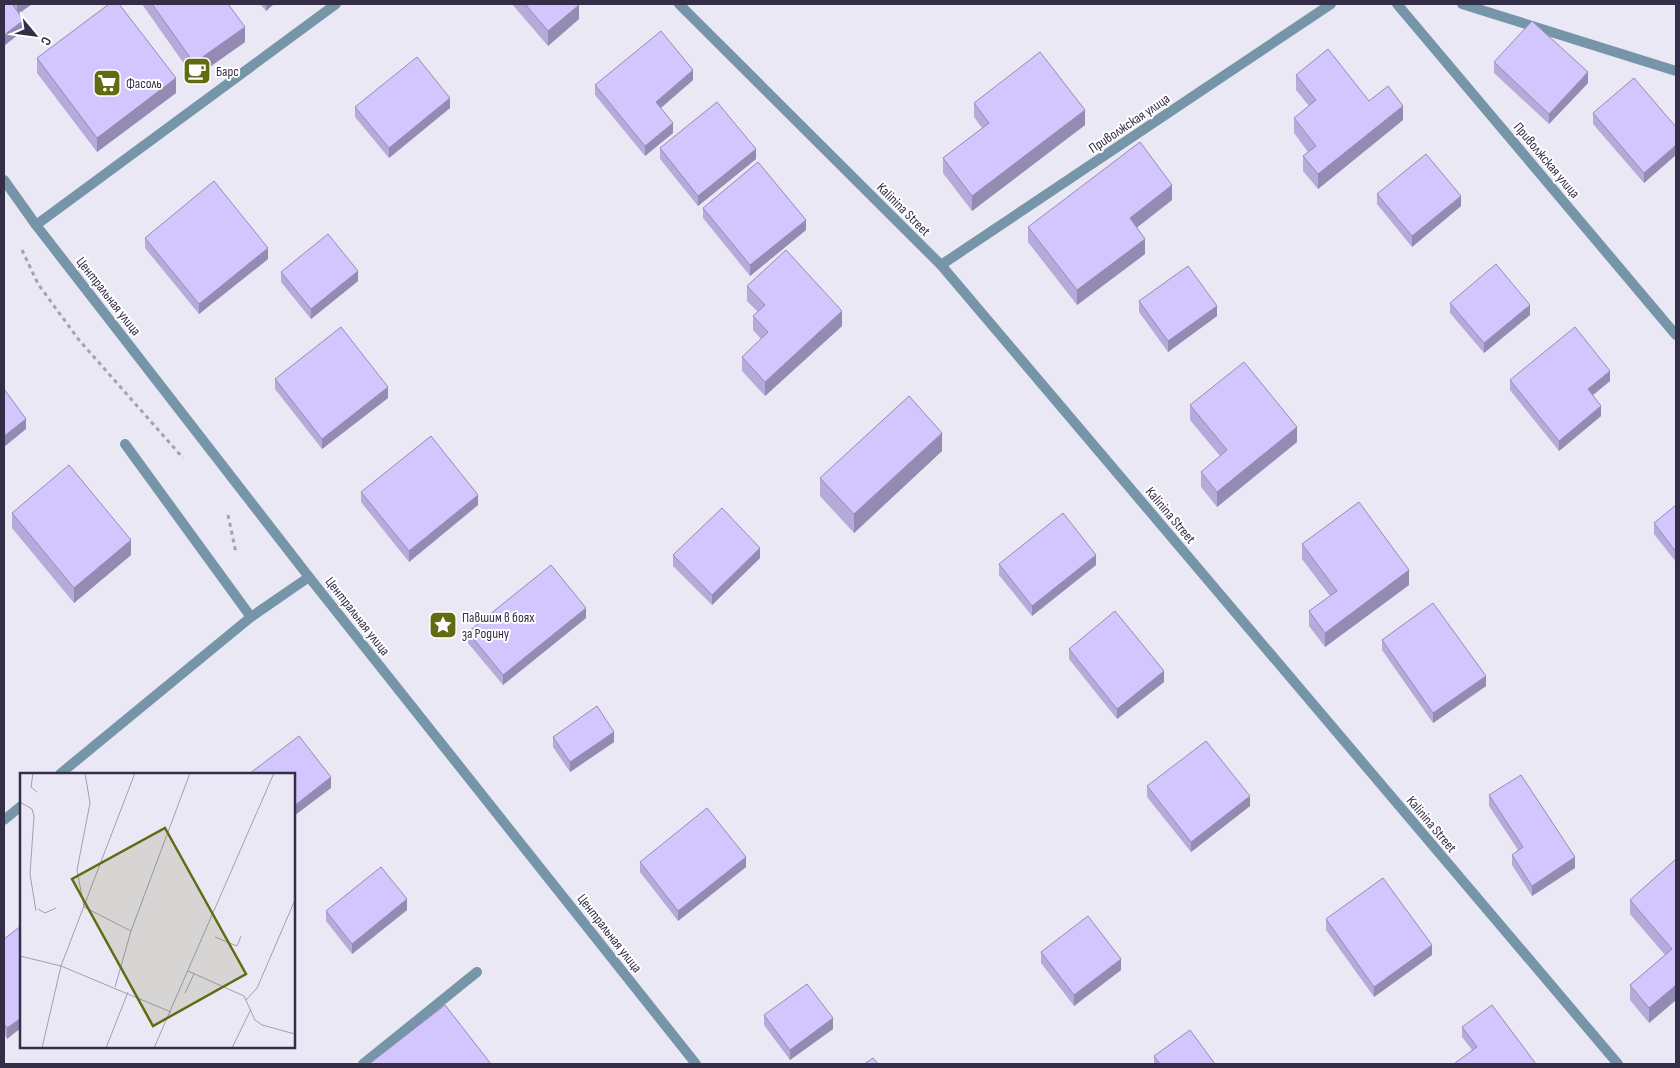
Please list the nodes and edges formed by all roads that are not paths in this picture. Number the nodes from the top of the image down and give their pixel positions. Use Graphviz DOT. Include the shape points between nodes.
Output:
graph roads {
  1 [pos="336,4"];
  2 [pos="679,4"];
  3 [pos="1332,4"];
  4 [pos="1397,4"];
  5 [pos="1462,4"];
  6 [pos="1676,71"];
  7 [pos="4,180"];
  8 [pos="36,225"];
  9 [pos="941,266"];
  10 [pos="1676,335"];
  11 [pos="125,444"];
  12 [pos="309,576"];
  13 [pos="251,617"];
  14 [pos="61,773"];
  15 [pos="20,807"];
  16 [pos="4,820"];
  17 [pos="477,972"];
  18 [pos="363,1064"];
  19 [pos="696,1064"];
  20 [pos="1618,1064"];
  1 -- 8 [label="street"];
  2 -- 9 [label="street, Kalinina Street"];
  3 -- 9 [label="street, Приволжская улица"];
  4 -- 10 [label="street, Приволжская улица"];
  5 -- 6 [label="street"];
  7 -- 8 [label="street, Центральная улица"];
  8 -- 12 [label="street, Центральная улица"];
  9 -- 20 [label="street, Kalinina Street"];
  11 -- 13 [label="street"];
  12 -- 13 [label="street"];
  12 -- 19 [label="street, Центральная улица"];
  13 -- 14 [label="street"];
  15 -- 16 [label="street"];
  17 -- 18 [label="street"];
}
